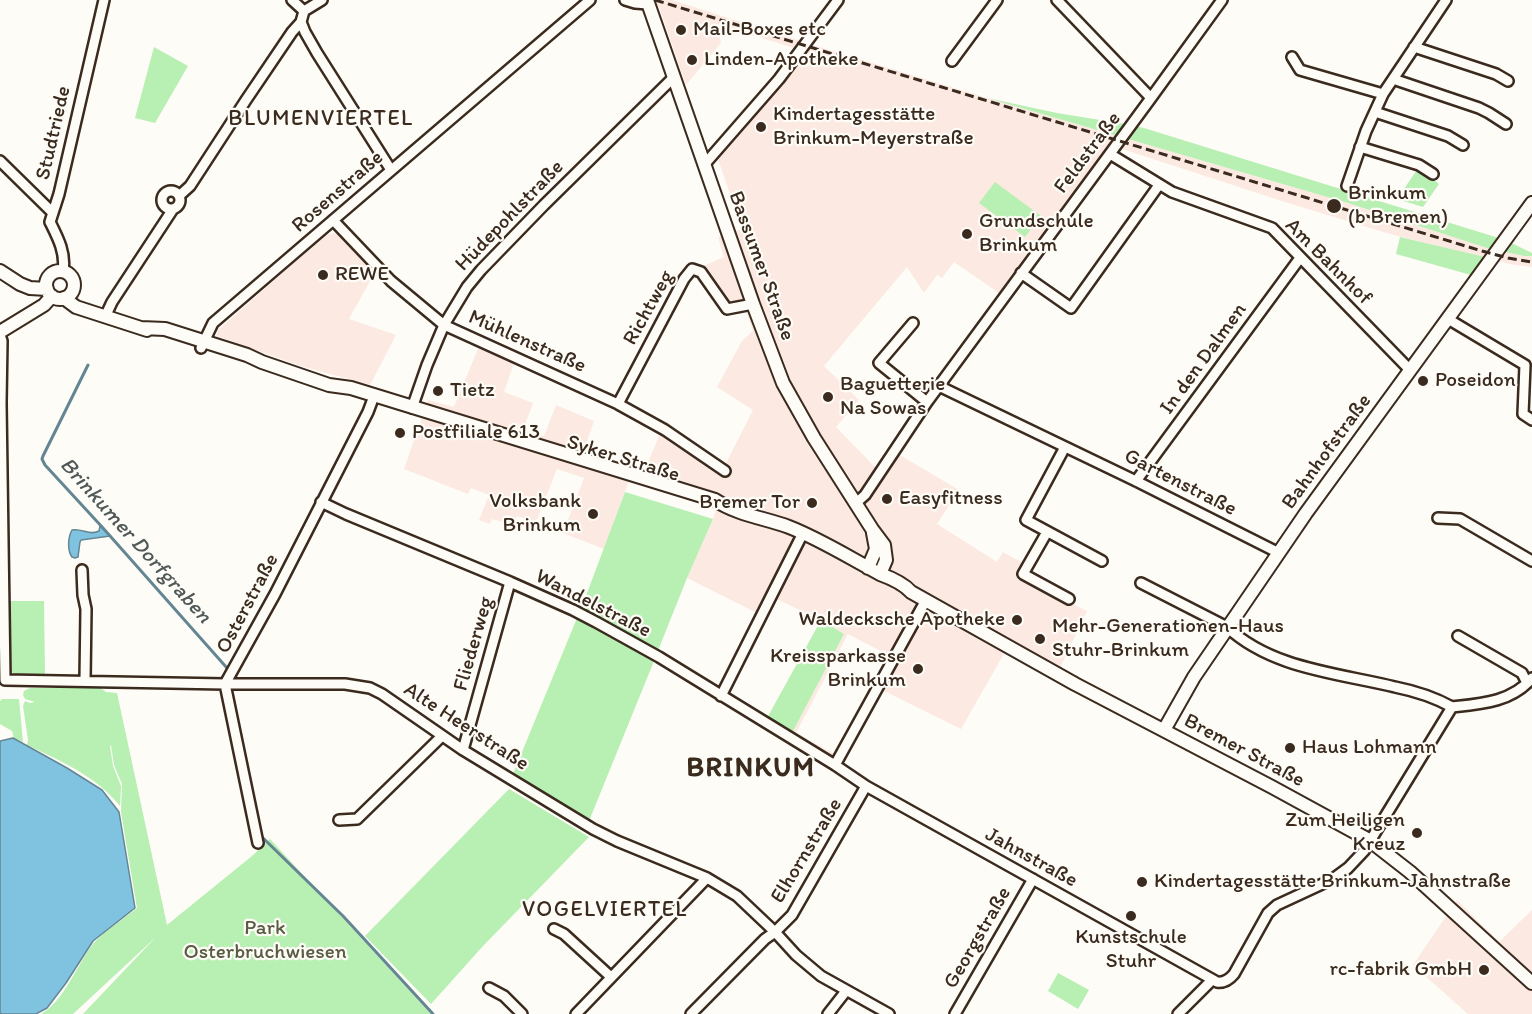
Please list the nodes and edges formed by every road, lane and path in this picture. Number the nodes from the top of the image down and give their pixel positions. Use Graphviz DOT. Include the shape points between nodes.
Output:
graph roads {
  1 [pos="104,0"];
  2 [pos="292,0"];
  3 [pos="322,0"];
  4 [pos="590,0"];
  5 [pos="626,0"];
  6 [pos="838,0"];
  7 [pos="997,0"];
  8 [pos="1058,0"];
  9 [pos="1222,0"];
  10 [pos="1446,0"];
  11 [pos="647,2"];
  12 [pos="304,11"];
  13 [pos="301,22"];
  14 [pos="1414,47"];
  15 [pos="1292,57"];
  16 [pos="952,61"];
  17 [pos="674,77"];
  18 [pos="1393,80"];
  19 [pos="1508,81"];
  20 [pos="1383,94"];
  21 [pos="1151,98"];
  22 [pos="1374,112"];
  23 [pos="1506,124"];
  24 [pos="1463,144"];
  25 [pos="1359,147"];
  26 [pos="1110,154"];
  27 [pos="0,161"];
  28 [pos="704,165"];
  29 [pos="392,170"];
  30 [pos="1433,174"];
  31 [pos="1159,185"];
  32 [pos="1347,186"];
  33 [pos="179,196"];
  34 [pos="1532,203"];
  35 [pos="173,209"];
  36 [pos="53,213"];
  37 [pos="333,220"];
  38 [pos="1300,258"];
  39 [pos="63,272"];
  40 [pos="4,273"];
  41 [pos="1021,273"];
  42 [pos="56,291"];
  43 [pos="753,304"];
  44 [pos="105,317"];
  45 [pos="1448,319"];
  46 [pos="913,323"];
  47 [pos="444,325"];
  48 [pos="0,333"];
  49 [pos="202,344"];
  50 [pos="1528,363"];
  51 [pos="1410,370"];
  52 [pos="940,385"];
  53 [pos="373,399"];
  54 [pos="927,402"];
  55 [pos="618,404"];
  56 [pos="412,408"];
  57 [pos="1532,420"];
  58 [pos="1065,447"];
  59 [pos="725,471"];
  60 [pos="1136,481"];
  61 [pos="321,502"];
  62 [pos="856,503"];
  63 [pos="729,509"];
  64 [pos="1438,518"];
  65 [pos="1047,532"];
  66 [pos="803,533"];
  67 [pos="1279,553"];
  68 [pos="1102,561"];
  69 [pos="1532,561"];
  70 [pos="82,570"];
  71 [pos="874,571"];
  72 [pos="510,582"];
  73 [pos="1141,583"];
  74 [pos="1069,599"];
  75 [pos="926,600"];
  76 [pos="2,624"];
  77 [pos="1227,627"];
  78 [pos="1458,636"];
  79 [pos="85,680"];
  80 [pos="1530,683"];
  81 [pos="225,684"];
  82 [pos="721,696"];
  83 [pos="1452,707"];
  84 [pos="1164,730"];
  85 [pos="442,736"];
  86 [pos="463,750"];
  87 [pos="835,765"];
  88 [pos="866,786"];
  89 [pos="339,820"];
  90 [pos="1369,840"];
  91 [pos="258,843"];
  92 [pos="707,879"];
  93 [pos="1033,879"];
  94 [pos="554,929"];
  95 [pos="776,932"];
  96 [pos="611,977"];
  97 [pos="1212,980"];
  98 [pos="1532,982"];
  99 [pos="489,988"];
  100 [pos="846,991"];
  101 [pos="522,1014"];
  102 [pos="576,1014"];
  103 [pos="691,1014"];
  104 [pos="829,1014"];
  105 [pos="889,1014"];
  106 [pos="955,1014"];
  107 [pos="1178,1014"];
  1 -- 36 [label="street, Studtriede"];
  2 -- 12 [label="street"];
  3 -- 12 [label="street"];
  4 -- 29 [label="street, Rosenstraße"];
  5 -- 11 [label="street"];
  6 -- 28 [label="street" via="779,79"];
  7 -- 16 [label="street"];
  8 -- 21 [label="street"];
  9 -- 21 [label="street, Feldstraße"];
  10 -- 14 [label="street"];
  11 -- 17 [label="street, Bassumer Straße"];
  12 -- 13 [label="street"];
  13 -- 29 [label="street"];
  13 -- 33 [label="street" via="190,186"];
  14 -- 18 [label="street"];
  14 -- 19 [label="street"];
  15 -- 20 [label="street" via="1300,70"];
  17 -- 28 [label="street, Bassumer Straße"];
  17 -- 47 [label="street, Hüdepohlstraße" via="481,270"];
  18 -- 20 [label="street"];
  18 -- 23 [label="street" via="1479,108"];
  20 -- 22 [label="street"];
  21 -- 26 [label="street, Feldstraße"];
  22 -- 24 [label="street"];
  22 -- 25 [label="street"];
  25 -- 30 [label="street" via="1419,165"];
  25 -- 32 [label="street"];
  26 -- 31 [label="street, Am Bahnhof"];
  26 -- 41 [label="street, Feldstraße"];
  27 -- 36 [label="street"];
  28 -- 43 [label="street, Bassumer Straße"];
  29 -- 37 [label="street, Rosenstraße"];
  31 -- 38 [label="street, Am Bahnhof" via="1272,228"];
  31 -- 41 [label="street" via="1071,308"];
  33 -- 35 [label="street" via="180,204"];
  33 -- 35 [label="street" via="172,191 162,199 167,208"];
  34 -- 45 [label="street, Bahnhofstraße"];
  35 -- 44 [label="street"];
  36 -- 39 [label="street, Studtriede" via="50,222 62,248"];
  37 -- 47 [label="street, Mühlenstraße" via="391,281"];
  37 -- 49 [label="street, Rosenstraße" via="213,323"];
  38 -- 51 [label="street, Am Bahnhof"];
  38 -- 60 [label="street, In den Dalmen"];
  39 -- 42 [label="street" via="51,274"];
  39 -- 42 [label="street" via="69,274 74,285"];
  40 -- 42 [label="street"];
  41 -- 52 [label="street, Feldstraße"];
  42 -- 44 [label="street, Syker Straße"];
  42 -- 48 [label="street" via="44,305"];
  43 -- 55 [label="street, Richtweg" via="727,309 701,272 692,269"];
  43 -- 62 [label="street, Bassumer Straße" via="783,383"];
  44 -- 49 [label="street, Syker Straße" via="141,328 165,328"];
  45 -- 50 [label="street"];
  45 -- 51 [label="street, Bahnhofstraße"];
  46 -- 54 [label="street" via="879,363"];
  47 -- 55 [label="street, Mühlenstraße"];
  47 -- 56 [label="street, Hüdepohlstraße"];
  48 -- 76 [label="street"];
  49 -- 53 [label="street, Syker Straße" via="245,354 336,387 351,388"];
  50 -- 57 [label="street" via="1523,414"];
  51 -- 67 [label="street, Bahnhofstraße"];
  52 -- 54 [label="street, Feldstraße"];
  52 -- 58 [label="street, Gartenstraße"];
  53 -- 56 [label="street, Syker Straße"];
  53 -- 61 [label="street, Osterstraße"];
  53 -- 63 [label="street, Syker Straße" via="716,509"];
  54 -- 62 [label="street, Feldstraße"];
  55 -- 59 [label="street, Mühlenstraße"];
  56 -- 63 [label="street, Syker Straße" via="715,500"];
  58 -- 60 [label="street, Gartenstraße"];
  58 -- 65 [label="street" via="1026,520"];
  60 -- 67 [label="street, Gartenstraße"];
  61 -- 72 [label="street, Wandelstraße"];
  61 -- 81 [label="street, Osterstraße"];
  62 -- 71 [label="street, Bassumer Straße" via="886,551 886,560"];
  63 -- 66 [label="street, Syker Straße"];
  64 -- 69 [label="street" via="1460,519"];
  65 -- 68 [label="street"];
  65 -- 74 [label="street" via="1023,574"];
  66 -- 71 [label="street, Syker Straße"];
  66 -- 82 [label="street"];
  67 -- 77 [label="street, Bahnhofstraße"];
  70 -- 79 [label="street"];
  71 -- 75 [label="street, Bremer Straße"];
  72 -- 82 [label="street, Wandelstraße" via="596,622"];
  72 -- 86 [label="street, Fliederweg"];
  73 -- 77 [label="street"];
  75 -- 84 [label="street, Bremer Straße"];
  75 -- 87 [label="street"];
  76 -- 79 [label="street, Alte Heerstraße" via="5,680"];
  77 -- 83 [label="street" via="1243,640 1291,663 1412,691"];
  77 -- 84 [label="street, Bahnhofstraße"];
  78 -- 80 [label="street" via="1522,673"];
  79 -- 81 [label="street, Alte Heerstraße"];
  80 -- 83 [label="street" via="1500,700"];
  81 -- 85 [label="street, Alte Heerstraße" via="345,684 370,688"];
  81 -- 91 [label="street, Osterstraße"];
  82 -- 87 [label="street, Wandelstraße"];
  83 -- 90 [label="street"];
  84 -- 90 [label="street, Bremer Straße"];
  85 -- 86 [label="street, Alte Heerstraße"];
  85 -- 89 [label="street" via="357,819"];
  86 -- 92 [label="street, Alte Heerstraße" via="600,833"];
  87 -- 88 [label="street, Jahnstraße"];
  88 -- 93 [label="street, Jahnstraße"];
  88 -- 95 [label="street, Elhornstraße" via="792,915"];
  90 -- 97 [label="street" via="1356,860 1333,879 1272,908 1234,974 1222,982"];
  90 -- 98 [label="street, Bremer Straße"];
  92 -- 95 [label="street, Alte Heerstraße" via="737,896"];
  92 -- 96 [label="street"];
  93 -- 97 [label="street, Jahnstraße"];
  93 -- 106 [label="street, Georgstraße"];
  94 -- 96 [label="street" via="564,933"];
  95 -- 100 [label="street, Alte Heerstraße" via="796,955"];
  95 -- 103 [label="street, Elhornstraße"];
  96 -- 102 [label="street"];
  97 -- 107 [label="street"];
  99 -- 101 [label="street"];
  100 -- 104 [label="street"];
  100 -- 105 [label="street, Alte Heerstraße"];
}
